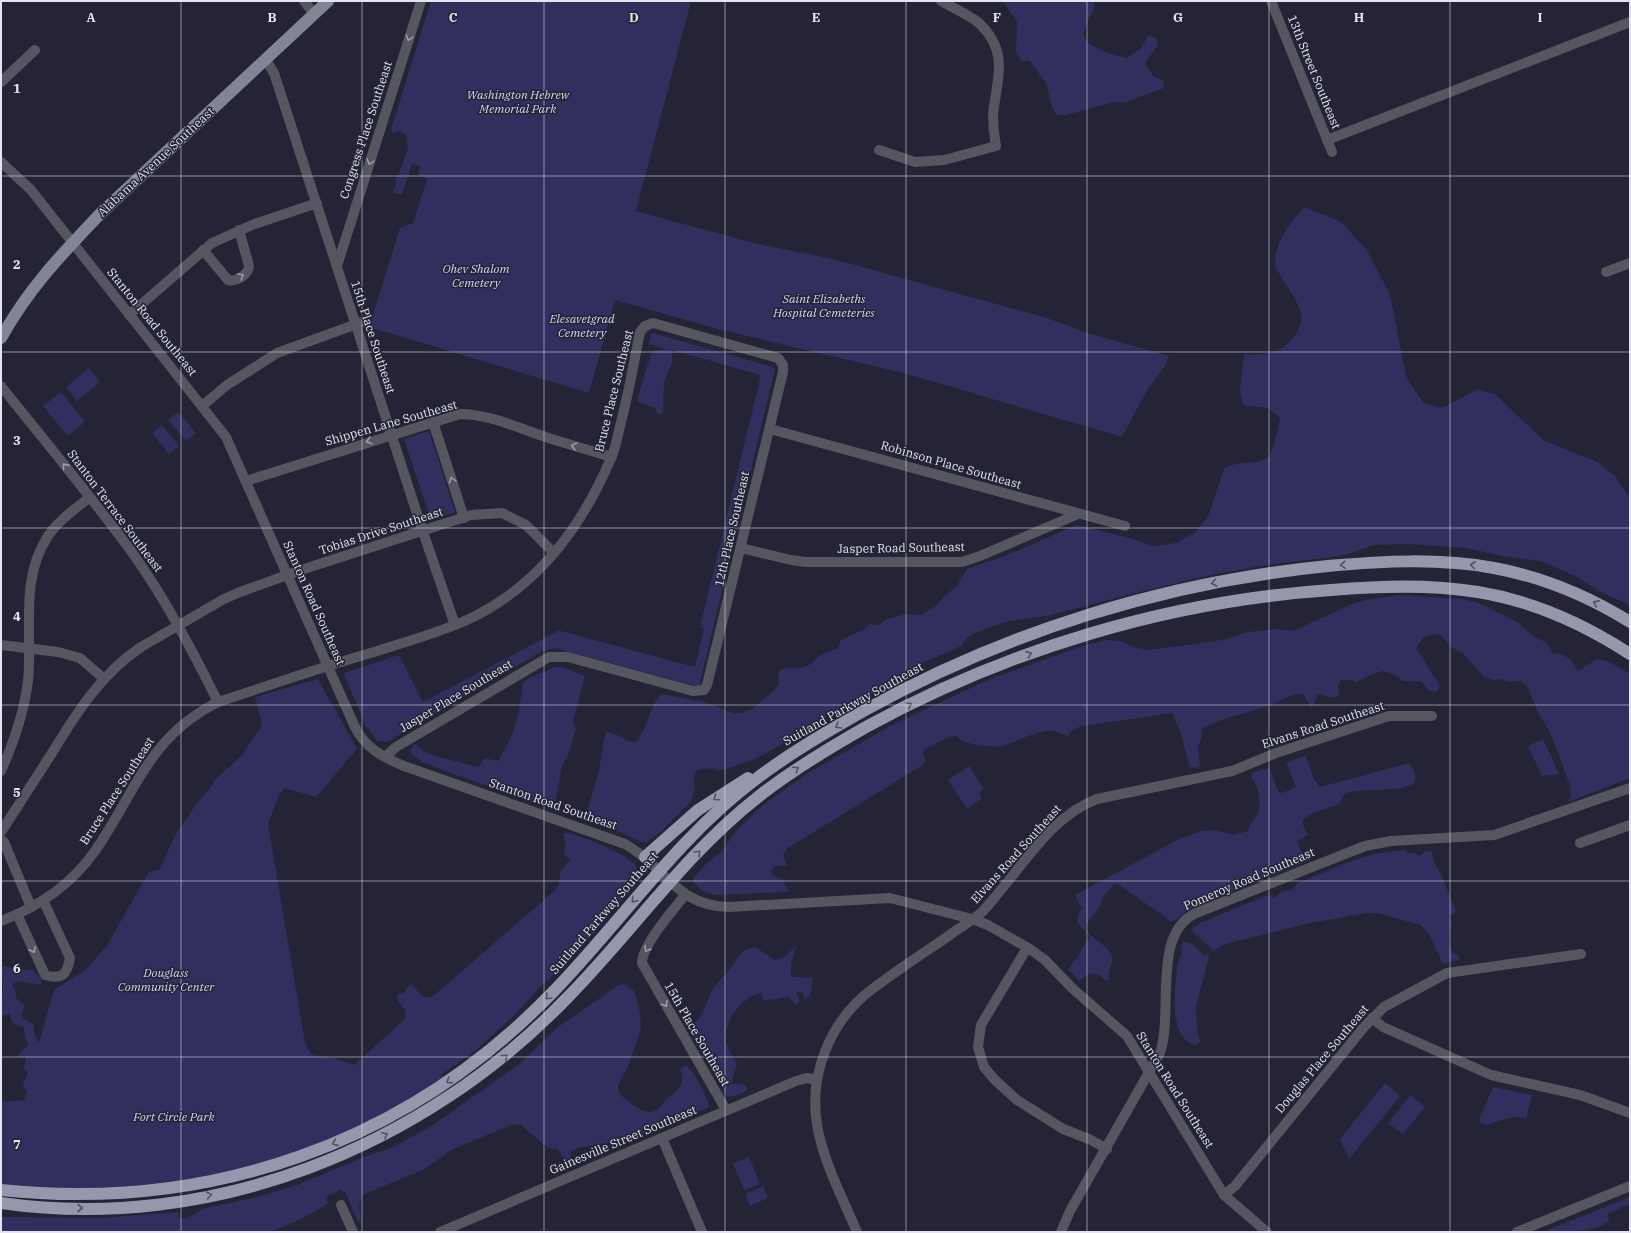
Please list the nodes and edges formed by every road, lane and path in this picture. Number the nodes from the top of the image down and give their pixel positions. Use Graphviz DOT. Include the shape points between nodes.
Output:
graph roads {
  1 [pos="304,1"];
  2 [pos="328,1"];
  3 [pos="421,1"];
  4 [pos="942,1"];
  5 [pos="1271,1"];
  6 [pos="314,14"];
  7 [pos="1630,22"];
  8 [pos="35,50"];
  9 [pos="265,59"];
  10 [pos="1,82"];
  11 [pos="1327,140"];
  12 [pos="879,150"];
  13 [pos="1332,152"];
  14 [pos="1,162"];
  15 [pos="316,203"];
  16 [pos="239,230"];
  17 [pos="72,243"];
  18 [pos="203,250"];
  19 [pos="1630,263"];
  20 [pos="337,266"];
  21 [pos="1606,272"];
  22 [pos="129,315"];
  23 [pos="360,323"];
  24 [pos="647,325"];
  25 [pos="1,338"];
  26 [pos="1,386"];
  27 [pos="202,406"];
  28 [pos="433,422"];
  29 [pos="770,429"];
  30 [pos="391,434"];
  31 [pos="612,457"];
  32 [pos="246,480"];
  33 [pos="90,496"];
  34 [pos="1078,514"];
  35 [pos="464,518"];
  36 [pos="1125,526"];
  37 [pos="423,532"];
  38 [pos="741,548"];
  39 [pos="554,553"];
  40 [pos="288,574"];
  41 [pos="1630,622"];
  42 [pos="178,624"];
  43 [pos="455,625"];
  44 [pos="1,645"];
  45 [pos="28,647"];
  46 [pos="1630,654"];
  47 [pos="542,660"];
  48 [pos="328,667"];
  49 [pos="103,678"];
  50 [pos="218,702"];
  51 [pos="1432,716"];
  52 [pos="385,758"];
  53 [pos="786,758"];
  54 [pos="1,771"];
  55 [pos="1630,788"];
  56 [pos="1630,825"];
  57 [pos="1,832"];
  58 [pos="1,840"];
  59 [pos="1580,843"];
  60 [pos="645,857"];
  61 [pos="660,871"];
  62 [pos="671,882"];
  63 [pos="685,895"];
  64 [pos="43,900"];
  65 [pos="31,907"];
  66 [pos="17,914"];
  67 [pos="972,919"];
  68 [pos="1,921"];
  69 [pos="1028,948"];
  70 [pos="1581,954"];
  71 [pos="1372,1018"];
  72 [pos="1150,1073"];
  73 [pos="817,1080"];
  74 [pos="726,1110"];
  75 [pos="1630,1113"];
  76 [pos="662,1138"];
  77 [pos="1106,1149"];
  78 [pos="1630,1186"];
  79 [pos="1,1190"];
  80 [pos="1224,1195"];
  81 [pos="1,1203"];
  82 [pos="341,1205"];
  83 [pos="41,1207"];
  84 [pos="1,1210"];
  85 [pos="353,1232"];
  86 [pos="440,1232"];
  87 [pos="702,1232"];
  88 [pos="857,1232"];
  89 [pos="1061,1232"];
  90 [pos="1267,1232"];
  91 [pos="1517,1232"];
  1 -- 6 [label="street"];
  2 -- 6 [label="main road, Alabama Avenue Southeast"];
  3 -- 20 [label="street, Congress Place Southeast, one-way"];
  4 -- 12 [label="street" via="981,24 999,59 999,79 993,115 996,146 944,160 915,162"];
  5 -- 11 [label="street, 13th Street Southeast"];
  6 -- 9 [label="main road, Alabama Avenue Southeast"];
  7 -- 11 [label="street"];
  8 -- 10 [label="street"];
  9 -- 15 [label="street, 15th Place Southeast" via="274,73"];
  9 -- 17 [label="main road, Alabama Avenue Southeast" via="98,215"];
  11 -- 13 [label="street, 13th Street Southeast"];
  14 -- 17 [label="street, Stanton Road Southeast" via="26,185"];
  15 -- 16 [label="street"];
  15 -- 20 [label="street, 15th Place Southeast"];
  16 -- 18 [label="street"];
  18 -- 16 [label="street, one-way" via="228,280 245,275 249,266"];
  17 -- 22 [label="street, Stanton Road Southeast"];
  17 -- 25 [label="main road, Alabama Avenue Southeast" via="34,286"];
  18 -- 22 [label="street"];
  19 -- 21 [label="street"];
  20 -- 23 [label="street, 15th Place Southeast"];
  22 -- 27 [label="street, Stanton Road Southeast"];
  23 -- 27 [label="street" via="261,361"];
  23 -- 30 [label="street, 15th Place Southeast"];
  24 -- 29 [label="street, 12th Place Southeast" via="653,323 690,333 775,357 782,362 783,372"];
  24 -- 31 [label="street, Bruce Place Southeast" via="640,332"];
  33 -- 26 [label="street, Stanton Terrace Southeast, one-way"];
  27 -- 32 [label="street, Stanton Road Southeast" via="226,437"];
  28 -- 30 [label="street, Shippen Lane Southeast"];
  31 -- 28 [label="street, Shippen Lane Southeast, one-way" via="472,414 460,414"];
  35 -- 28 [label="street, one-way"];
  29 -- 34 [label="street, Robinson Place Southeast"];
  29 -- 38 [label="street, 12th Place Southeast"];
  30 -- 32 [label="street, Shippen Lane Southeast, one-way"];
  30 -- 37 [label="street, 15th Place Southeast"];
  31 -- 39 [label="street, Bruce Place Southeast" via="586,509 568,538"];
  32 -- 40 [label="street, Stanton Road Southeast"];
  33 -- 42 [label="street, Stanton Terrace Southeast" via="132,552"];
  33 -- 45 [label="street" via="48,536 37,558 31,577"];
  34 -- 36 [label="street, Robinson Place Southeast"];
  34 -- 38 [label="street, Jasper Road Southeast" via="962,562 806,562"];
  35 -- 37 [label="street, Tobias Drive Southeast"];
  35 -- 39 [label="street, Tobias Drive Southeast" via="484,513 502,513 526,525"];
  37 -- 40 [label="street, Tobias Drive Southeast"];
  37 -- 43 [label="street, 15th Place Southeast"];
  38 -- 47 [label="street, 12th Place Southeast" via="707,685 701,692 568,657 558,656"];
  39 -- 43 [label="street, Bruce Place Southeast" via="530,578 500,601"];
  40 -- 42 [label="street, Tobias Drive Southeast" via="224,599"];
  40 -- 48 [label="street, Stanton Road Southeast"];
  41 -- 53 [label="highway, Suitland Parkway Southeast, one-way" via="1602,605 1560,586 1514,572 1468,564 1374,563 1250,576 1137,600 1010,642 893,695"];
  42 -- 49 [label="street, Tobias Drive Southeast" via="128,655"];
  42 -- 50 [label="street, Stanton Terrace Southeast"];
  43 -- 48 [label="street, Bruce Place Southeast"];
  44 -- 45 [label="street"];
  45 -- 49 [label="street" via="80,658"];
  45 -- 54 [label="street" via="28,681 22,719"];
  62 -- 46 [label="highway, one-way" via="708,842 755,799 811,759 868,726 928,696 1004,663 1077,638 1160,615 1238,600 1297,593 1376,587 1446,588 1488,594 1540,609 1579,625"];
  47 -- 52 [label="street, Jasper Place Southeast" via="396,747"];
  48 -- 50 [label="street, Bruce Place Southeast"];
  48 -- 52 [label="street, Stanton Road Southeast" via="358,733 371,749"];
  49 -- 57 [label="street, Tobias Drive Southeast" via="82,705"];
  50 -- 64 [label="street, Bruce Place Southeast" via="200,711 169,735 154,754 95,851 71,878"];
  51 -- 67 [label="street, Elvans Road Southeast" via="1389,716 1276,753 1232,771 1090,801 1065,816 982,911"];
  52 -- 60 [label="street, Stanton Road Southeast" via="616,840"];
  53 -- 60 [label="highway, one-way" via="718,796 689,817"];
  53 -- 61 [label="highway, Suitland Parkway Southeast" via="745,787 712,816"];
  55 -- 72 [label="street, Pomeroy Road Southeast" via="1494,835 1391,841 1365,846 1189,917 1178,927 1170,945 1164,1038"];
  56 -- 59 [label="street"];
  58 -- 65 [label="street" via="10,855"];
  60 -- 61 [label="street, Stanton Road Southeast"];
  61 -- 62 [label="street, Stanton Road Southeast"];
  61 -- 79 [label="highway, Suitland Parkway Southeast, one-way" via="557,988 508,1035 439,1088 356,1133 309,1154 269,1167 188,1186 95,1195"];
  62 -- 63 [label="street, Stanton Road Southeast"];
  83 -- 62 [label="highway, one-way" via="119,1207 209,1196 295,1173 384,1136 446,1100 520,1044 581,984"];
  63 -- 67 [label="street, Stanton Road Southeast" via="705,904 729,907 886,897"];
  63 -- 74 [label="street, 15th Place Southeast, one-way" via="660,925 643,956 642,963"];
  64 -- 65 [label="street, Bruce Place Southeast"];
  66 -- 64 [label="street, one-way" via="45,975 56,978 62,976 70,958"];
  65 -- 66 [label="street, Bruce Place Southeast"];
  66 -- 68 [label="street, Bruce Place Southeast"];
  67 -- 69 [label="street, Stanton Road Southeast" via="988,925"];
  67 -- 73 [label="street, Elvans Road Southeast" via="874,987 855,1004 830,1040"];
  69 -- 72 [label="street, Stanton Road Southeast" via="1045,960 1077,993 1127,1036"];
  69 -- 77 [label="street" via="981,1025 978,1047 984,1067 1017,1100 1063,1130 1089,1139"];
  70 -- 71 [label="street, Douglas Place Southeast" via="1452,972 1384,1007"];
  71 -- 75 [label="street" via="1383,1027 1491,1075 1580,1095"];
  71 -- 80 [label="street, Douglas Place Southeast" via="1235,1186"];
  72 -- 77 [label="street, Pomeroy Road Southeast"];
  72 -- 80 [label="street, Stanton Road Southeast"];
  73 -- 74 [label="street, Gainesville Street Southeast" via="799,1080"];
  73 -- 88 [label="street, Elvans Road Southeast" via="815,1106 820,1139"];
  74 -- 76 [label="street, Gainesville Street Southeast"];
  76 -- 86 [label="street, Gainesville Street Southeast"];
  76 -- 87 [label="street"];
  77 -- 89 [label="street, Pomeroy Road Southeast" via="1068,1214"];
  78 -- 91 [label="street"];
  80 -- 90 [label="street, Stanton Road Southeast"];
  81 -- 83 [label="highway"];
  82 -- 85 [label="street"];
  83 -- 84 [label="highway"];
}
